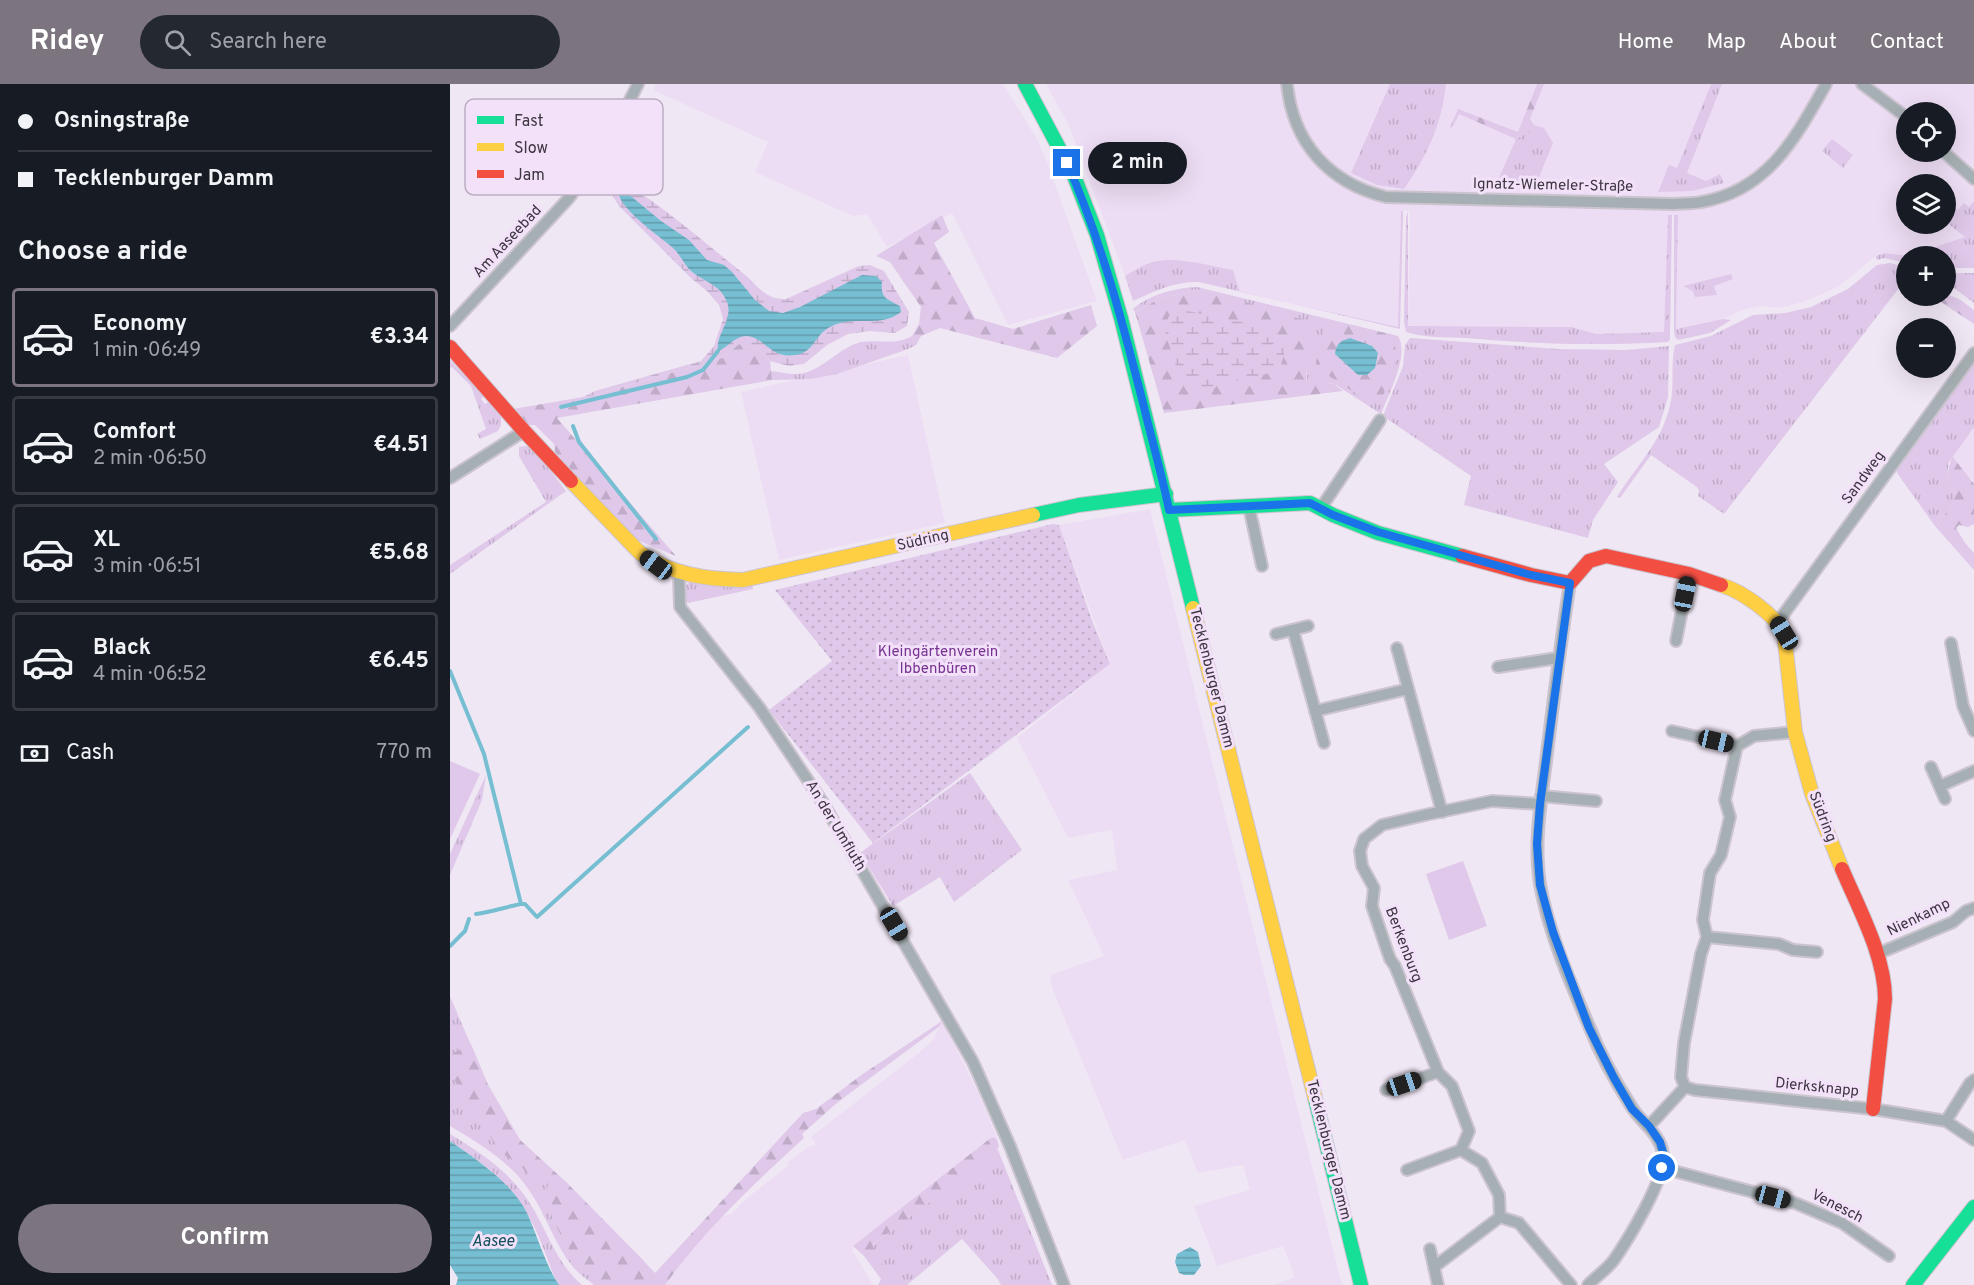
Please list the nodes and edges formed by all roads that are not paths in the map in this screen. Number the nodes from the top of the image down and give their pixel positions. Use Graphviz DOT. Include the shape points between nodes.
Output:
graph roads {
  1 [pos="638,84"];
  2 [pos="1025,84"];
  3 [pos="1287,84"];
  4 [pos="1826,84"];
  5 [pos="1862,84"];
  6 [pos="630,99"];
  7 [pos="1896,110"];
  8 [pos="1955,162"];
  9 [pos="1974,179"];
  10 [pos="571,195"];
  11 [pos="450,326"];
  12 [pos="450,347"];
  13 [pos="1974,353"];
  14 [pos="1380,420"];
  15 [pos="524,431"];
  16 [pos="450,478"];
  17 [pos="1166,494"];
  18 [pos="1250,507"];
  19 [pos="1321,508"];
  20 [pos="1169,510"];
  21 [pos="1262,566"];
  22 [pos="1689,574"];
  23 [pos="679,575"];
  24 [pos="1570,583"];
  25 [pos="1778,622"];
  26 [pos="1308,626"];
  27 [pos="1293,630"];
  28 [pos="1276,634"];
  29 [pos="1676,641"];
  30 [pos="1951,643"];
  31 [pos="1397,648"];
  32 [pos="1558,658"];
  33 [pos="1498,667"];
  34 [pos="1408,689"];
  35 [pos="1315,711"];
  36 [pos="1672,731"];
  37 [pos="1974,731"];
  38 [pos="1795,732"];
  39 [pos="1324,743"];
  40 [pos="1737,746"];
  41 [pos="1931,767"];
  42 [pos="1974,771"];
  43 [pos="1940,786"];
  44 [pos="1945,799"];
  45 [pos="1540,800"];
  46 [pos="1596,801"];
  47 [pos="1442,812"];
  48 [pos="1974,908"];
  49 [pos="1707,937"];
  50 [pos="1817,952"];
  51 [pos="1877,954"];
  52 [pos="1438,1072"];
  53 [pos="1974,1080"];
  54 [pos="1685,1087"];
  55 [pos="1386,1090"];
  56 [pos="1873,1109"];
  57 [pos="1946,1121"];
  58 [pos="1649,1126"];
  59 [pos="1974,1140"];
  60 [pos="1461,1150"];
  61 [pos="1662,1168"];
  62 [pos="1407,1170"];
  63 [pos="1974,1207"];
  64 [pos="1500,1217"];
  65 [pos="1430,1249"];
  66 [pos="1889,1256"];
  67 [pos="1434,1267"];
  68 [pos="1064,1285"];
  69 [pos="1361,1285"];
  70 [pos="1438,1285"];
  71 [pos="1571,1285"];
  72 [pos="1588,1285"];
  73 [pos="1913,1285"];
  1 -- 6 [label="street, Am Aaseebad"];
  2 -- 17 [label="street, Tecklenburger Damm" via="1057,142 1098,240"];
  3 -- 4 [label="street, Ignatz-Wiemeler-Straße" via="1294,116 1307,145 1341,179 1365,192 1386,197 1673,204 1701,202 1754,181 1794,139"];
  5 -- 7 [label="street"];
  8 -- 9 [label="street"];
  10 -- 11 [label="street, Am Aaseebad"];
  12 -- 15 [label="street"];
  13 -- 25 [label="street, Sandweg"];
  14 -- 19 [label="street"];
  15 -- 16 [label="street"];
  15 -- 23 [label="street" via="640,553"];
  17 -- 20 [label="street, Tecklenburger Damm"];
  17 -- 23 [label="street, Südring" via="1079,505 743,580"];
  18 -- 19 [label="street" via="1310,503"];
  18 -- 20 [label="street"];
  18 -- 21 [label="street"];
  19 -- 24 [label="street" via="1378,532"];
  20 -- 69 [label="street, Tecklenburger Damm"];
  22 -- 24 [label="street" via="1606,556 1589,561"];
  22 -- 25 [label="street" via="1736,590"];
  22 -- 29 [label="street"];
  23 -- 68 [label="street, An der Umfluth" via="680,607 759,707 823,803 973,1062"];
  24 -- 32 [label="street"];
  25 -- 38 [label="street, Südring" via="1784,633"];
  26 -- 27 [label="street"];
  27 -- 28 [label="street"];
  27 -- 35 [label="street"];
  30 -- 37 [label="street" via="1963,706"];
  31 -- 34 [label="street"];
  32 -- 33 [label="street"];
  32 -- 45 [label="street"];
  34 -- 35 [label="street"];
  34 -- 47 [label="street"];
  35 -- 39 [label="street"];
  36 -- 40 [label="street"];
  38 -- 40 [label="street" via="1754,736"];
  38 -- 51 [label="street, Südring" via="1812,794"];
  40 -- 49 [label="street" via="1725,800 1730,817 1721,855 1710,873 1703,920"];
  41 -- 43 [label="street"];
  42 -- 43 [label="street"];
  43 -- 44 [label="street"];
  45 -- 46 [label="street, Berkenburg"];
  45 -- 47 [label="street, Berkenburg" via="1492,801"];
  45 -- 58 [label="street" via="1540,879 1551,925 1589,1028 1632,1109"];
  47 -- 52 [label="street, Berkenburg" via="1382,825 1364,840 1360,851 1362,867 1374,888 1372,906 1390,959"];
  48 -- 51 [label="street, Nienkamp" via="1953,922"];
  49 -- 50 [label="street"];
  49 -- 54 [label="street" via="1684,1043 1681,1077"];
  51 -- 56 [label="street, Südring" via="1885,990"];
  52 -- 55 [label="street"];
  52 -- 60 [label="street, Berkenburg" via="1452,1086 1469,1131"];
  53 -- 57 [label="street"];
  54 -- 56 [label="street, Dierksknapp"];
  54 -- 58 [label="street"];
  56 -- 57 [label="street, Dierksknapp"];
  57 -- 59 [label="street, Dierksknapp"];
  58 -- 61 [label="street" via="1660,1142"];
  60 -- 62 [label="street"];
  60 -- 64 [label="street" via="1482,1163 1499,1195"];
  61 -- 66 [label="street, Venesch" via="1796,1203 1882,1244"];
  61 -- 72 [label="street" via="1642,1215 1612,1262"];
  63 -- 73 [label="street"];
  64 -- 67 [label="street"];
  64 -- 71 [label="street" via="1519,1223"];
  65 -- 67 [label="street"];
  67 -- 70 [label="street"];
}
